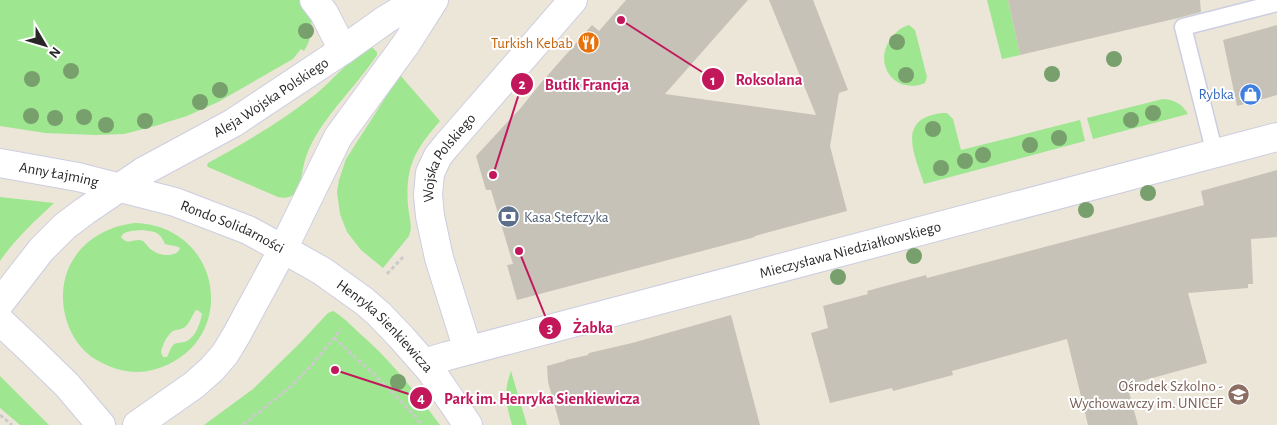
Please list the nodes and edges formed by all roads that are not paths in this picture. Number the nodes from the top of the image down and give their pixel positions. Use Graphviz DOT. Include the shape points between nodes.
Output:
graph roads {
  1 [pos="314,0"];
  2 [pos="418,0"];
  3 [pos="434,0"];
  4 [pos="573,0"];
  5 [pos="1277,3"];
  6 [pos="343,50"];
  7 [pos="1277,137"];
  8 [pos="1215,154"];
  9 [pos="0,163"];
  10 [pos="118,188"];
  11 [pos="283,249"];
  12 [pos="0,303"];
  13 [pos="0,321"];
  14 [pos="468,350"];
  15 [pos="424,363"];
  16 [pos="101,425"];
  17 [pos="137,425"];
  18 [pos="468,425"];
  1 -- 6 [label="street"];
  2 -- 6 [label="street, Aleja Wojska Polskiego"];
  3 -- 11 [label="street" via="338,137"];
  4 -- 14 [label="street, Wojska Polskiego" via="447,145 430,173 428,195 437,248"];
  5 -- 8 [label="lane" via="1182,28"];
  6 -- 10 [label="street, Aleja Wojska Polskiego" via="233,123"];
  7 -- 8 [label="street, Mieczysława Niedziałkowskiego"];
  8 -- 14 [label="street, Mieczysława Niedziałkowskiego"];
  9 -- 10 [label="street, Anny Łajming"];
  10 -- 11 [label="street, Rondo Solidarności" via="175,202 248,230"];
  10 -- 12 [label="street" via="65,226 41,250"];
  11 -- 15 [label="street, Henryka Sienkiewicza" via="322,271 364,301"];
  11 -- 17 [label="street, Rondo Solidarności" via="225,354 194,384"];
  13 -- 16 [label="street" via="67,385"];
  14 -- 15 [label="street, Mieczysława Niedziałkowskiego"];
  15 -- 18 [label="street, Henryka Sienkiewicza"];
}
